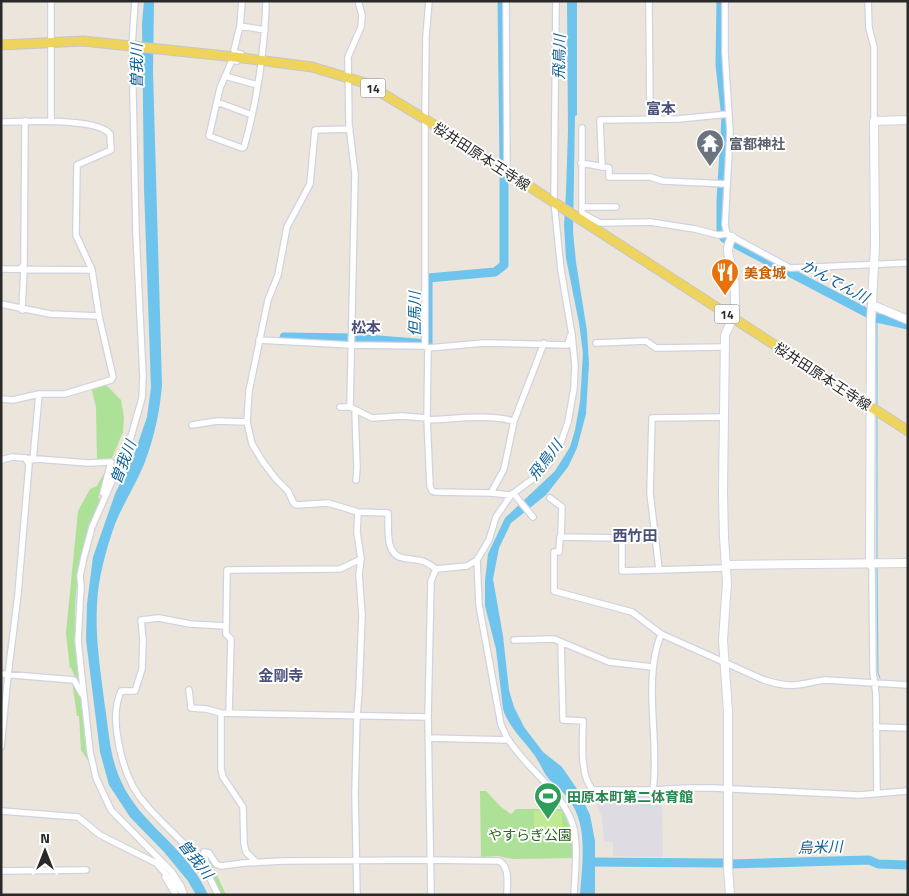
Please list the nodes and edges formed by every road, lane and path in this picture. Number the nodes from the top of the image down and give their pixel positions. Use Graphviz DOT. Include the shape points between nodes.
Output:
graph roads {
  1 [pos="51,1"];
  2 [pos="135,1"];
  3 [pos="242,1"];
  4 [pos="266,1"];
  5 [pos="358,1"];
  6 [pos="429,1"];
  7 [pos="506,1"];
  8 [pos="556,1"];
  9 [pos="649,1"];
  10 [pos="725,1"];
  11 [pos="868,1"];
  12 [pos="240,26"];
  13 [pos="265,30"];
  14 [pos="52,42"];
  15 [pos="1,45"];
  16 [pos="132,46"];
  17 [pos="261,58"];
  18 [pos="225,76"];
  19 [pos="347,76"];
  20 [pos="257,84"];
  21 [pos="216,102"];
  22 [pos="729,114"];
  23 [pos="252,115"];
  24 [pos="425,119"];
  25 [pos="650,120"];
  26 [pos="908,120"];
  27 [pos="51,121"];
  28 [pos="874,121"];
  29 [pos="1,122"];
  30 [pos="25,122"];
  31 [pos="582,128"];
  32 [pos="350,129"];
  33 [pos="581,163"];
  34 [pos="602,167"];
  35 [pos="507,172"];
  36 [pos="727,184"];
  37 [pos="554,202"];
  38 [pos="582,207"];
  39 [pos="616,207"];
  40 [pos="582,218"];
  41 [pos="729,236"];
  42 [pos="908,263"];
  43 [pos="873,264"];
  44 [pos="22,268"];
  45 [pos="1,269"];
  46 [pos="92,270"];
  47 [pos="1,304"];
  48 [pos="871,308"];
  49 [pos="22,310"];
  50 [pos="99,316"];
  51 [pos="733,318"];
  52 [pos="908,320"];
  53 [pos="572,335"];
  54 [pos="259,340"];
  55 [pos="544,343"];
  56 [pos="596,343"];
  57 [pos="351,345"];
  58 [pos="426,347"];
  59 [pos="725,347"];
  60 [pos="40,394"];
  61 [pos="1,399"];
  62 [pos="340,407"];
  63 [pos="353,408"];
  64 [pos="875,409"];
  65 [pos="724,417"];
  66 [pos="427,419"];
  67 [pos="514,421"];
  68 [pos="247,422"];
  69 [pos="192,425"];
  70 [pos="908,430"];
  71 [pos="25,458"];
  72 [pos="1,460"];
  73 [pos="34,460"];
  74 [pos="356,480"];
  75 [pos="491,493"];
  76 [pos="512,494"];
  77 [pos="104,497"];
  78 [pos="550,498"];
  79 [pos="358,512"];
  80 [pos="532,516"];
  81 [pos="561,537"];
  82 [pos="361,559"];
  83 [pos="478,560"];
  84 [pos="908,563"];
  85 [pos="874,564"];
  86 [pos="726,566"];
  87 [pos="436,569"];
  88 [pos="659,569"];
  89 [pos="226,626"];
  90 [pos="661,634"];
  91 [pos="514,640"];
  92 [pos="562,642"];
  93 [pos="724,663"];
  94 [pos="652,667"];
  95 [pos="4,674"];
  96 [pos="875,682"];
  97 [pos="908,685"];
  98 [pos="189,690"];
  99 [pos="84,698"];
  100 [pos="221,713"];
  101 [pos="229,714"];
  102 [pos="357,715"];
  103 [pos="428,717"];
  104 [pos="876,727"];
  105 [pos="908,728"];
  106 [pos="429,738"];
  107 [pos="508,740"];
  108 [pos="1,747"];
  109 [pos="729,788"];
  110 [pos="653,790"];
  111 [pos="908,791"];
  112 [pos="877,792"];
  113 [pos="1,812"];
  114 [pos="148,848"];
  115 [pos="430,860"];
  116 [pos="356,861"];
  117 [pos="256,862"];
  118 [pos="156,863"];
  119 [pos="86,870"];
  120 [pos="1,871"];
  121 [pos="208,874"];
  122 [pos="184,894"];
  123 [pos="176,895"];
  124 [pos="218,895"];
  125 [pos="357,895"];
  126 [pos="431,895"];
  127 [pos="507,895"];
  128 [pos="574,895"];
  129 [pos="730,895"];
  1 -- 14 [label="street"];
  2 -- 16 [label="street"];
  3 -- 12 [label="street"];
  4 -- 13 [label="street"];
  5 -- 19 [label="street" via="362,15 349,52"];
  6 -- 24 [label="street"];
  7 -- 35 [label="street"];
  8 -- 37 [label="street"];
  9 -- 25 [label="street"];
  10 -- 22 [label="street" via="724,53"];
  11 -- 28 [label="street" via="869,28 874,47"];
  12 -- 13 [label="street"];
  12 -- 17 [label="street" via="234,50"];
  13 -- 17 [label="street"];
  14 -- 15 [label="main road, 桜井田原本王寺線 / 14"];
  14 -- 16 [label="main road, 桜井田原本王寺線 / 14"];
  14 -- 27 [label="street"];
  16 -- 17 [label="main road, 桜井田原本王寺線 / 14"];
  16 -- 77 [label="street" via="142,398 133,432"];
  17 -- 18 [label="street" via="257,62 232,60"];
  17 -- 19 [label="main road, 桜井田原本王寺線 / 14"];
  17 -- 20 [label="street"];
  18 -- 20 [label="street"];
  18 -- 21 [label="street"];
  19 -- 24 [label="main road, 桜井田原本王寺線 / 14"];
  19 -- 32 [label="street"];
  20 -- 23 [label="street"];
  21 -- 23 [label="street"];
  21 -- 23 [label="street" via="209,136 242,148"];
  22 -- 25 [label="street"];
  22 -- 36 [label="street"];
  24 -- 35 [label="main road, 桜井田原本王寺線 / 14"];
  24 -- 58 [label="street"];
  25 -- 34 [label="street" via="600,120"];
  26 -- 28 [label="street"];
  27 -- 30 [label="street"];
  27 -- 46 [label="street" via="104,129 110,134 111,150 77,165 76,235"];
  28 -- 43 [label="street"];
  29 -- 30 [label="street"];
  30 -- 44 [label="street"];
  31 -- 33 [label="street"];
  32 -- 54 [label="street" via="315,130 310,184 287,227 280,266"];
  32 -- 57 [label="street" via="355,174"];
  33 -- 34 [label="street"];
  33 -- 38 [label="street"];
  34 -- 36 [label="street" via="609,168 609,177"];
  35 -- 37 [label="main road, 桜井田原本王寺線 / 14"];
  36 -- 41 [label="street" via="725,225"];
  37 -- 40 [label="main road, 桜井田原本王寺線 / 14"];
  37 -- 53 [label="street"];
  38 -- 39 [label="street"];
  38 -- 40 [label="street"];
  40 -- 41 [label="street" via="600,223 650,222"];
  40 -- 51 [label="main road, 桜井田原本王寺線 / 14"];
  41 -- 43 [label="street" via="790,268"];
  41 -- 51 [label="street" via="734,275"];
  42 -- 43 [label="street"];
  43 -- 48 [label="street"];
  44 -- 45 [label="street"];
  44 -- 46 [label="street"];
  44 -- 49 [label="street"];
  46 -- 50 [label="street"];
  47 -- 49 [label="street"];
  48 -- 52 [label="street"];
  48 -- 64 [label="street"];
  49 -- 50 [label="street"];
  50 -- 60 [label="street" via="113,377 111,380 65,394"];
  51 -- 59 [label="street" via="725,335"];
  51 -- 64 [label="main road, 桜井田原本王寺線 / 14"];
  53 -- 55 [label="street" via="568,345"];
  53 -- 76 [label="street" via="574,388 565,434 548,465"];
  54 -- 57 [label="street"];
  54 -- 68 [label="street" via="248,391"];
  55 -- 58 [label="street"];
  55 -- 67 [label="street"];
  56 -- 59 [label="street" via="646,341 656,348"];
  57 -- 58 [label="street"];
  57 -- 63 [label="street"];
  58 -- 66 [label="street"];
  59 -- 65 [label="street"];
  60 -- 61 [label="street" via="13,400"];
  60 -- 73 [label="street"];
  62 -- 63 [label="street"];
  63 -- 66 [label="street" via="372,418 402,416"];
  63 -- 74 [label="street"];
  64 -- 70 [label="main road, 桜井田原本王寺線 / 14"];
  64 -- 85 [label="street"];
  65 -- 86 [label="street"];
  65 -- 88 [label="street" via="652,418 650,493"];
  66 -- 67 [label="street" via="502,418"];
  66 -- 75 [label="street" via="432,491"];
  67 -- 75 [label="street" via="504,469"];
  68 -- 69 [label="street" via="217,421"];
  68 -- 79 [label="street" via="252,444 296,505 328,502"];
  71 -- 72 [label="street"];
  71 -- 73 [label="street"];
  71 -- 95 [label="street" via="29,464 18,594"];
  73 -- 77 [label="street" via="111,462"];
  75 -- 76 [label="street"];
  76 -- 80 [label="street"];
  76 -- 83 [label="street" via="496,517"];
  77 -- 99 [label="street" via="92,527 80,576 78,641"];
  78 -- 81 [label="street" via="562,507"];
  79 -- 82 [label="street"];
  79 -- 87 [label="street" via="388,513 389,543 396,555 426,561"];
  81 -- 88 [label="street" via="622,538 622,571"];
  81 -- 90 [label="street" via="559,552 554,552 554,591 632,612"];
  82 -- 89 [label="street" via="340,569 227,570"];
  82 -- 102 [label="street"];
  83 -- 87 [label="street" via="467,566"];
  83 -- 107 [label="street" via="479,605 497,705"];
  84 -- 85 [label="street"];
  85 -- 86 [label="street"];
  85 -- 96 [label="street" via="872,672"];
  86 -- 88 [label="street"];
  86 -- 93 [label="street"];
  87 -- 103 [label="street" via="431,581"];
  89 -- 101 [label="street" via="226,634 231,639"];
  89 -- 121 [label="street" via="159,618 140,620 142,669 135,691 121,692 115,718 120,752 134,789 201,861"];
  90 -- 93 [label="street"];
  90 -- 94 [label="street"];
  91 -- 92 [label="street" via="554,639"];
  92 -- 94 [label="street" via="609,662"];
  92 -- 110 [label="street" via="563,720 583,721 583,756 589,785 596,790"];
  93 -- 96 [label="street" via="778,684 826,680"];
  93 -- 109 [label="street"];
  94 -- 110 [label="street"];
  95 -- 99 [label="street" via="74,680"];
  95 -- 108 [label="street"];
  96 -- 97 [label="street"];
  96 -- 104 [label="street"];
  98 -- 100 [label="street" via="191,708"];
  99 -- 114 [label="street" via="96,778 112,810"];
  100 -- 101 [label="street"];
  100 -- 117 [label="street" via="221,769 243,807 244,844 246,852"];
  101 -- 102 [label="street"];
  102 -- 103 [label="street"];
  102 -- 116 [label="street"];
  103 -- 106 [label="street"];
  104 -- 105 [label="street"];
  104 -- 112 [label="street"];
  106 -- 107 [label="street"];
  106 -- 115 [label="street"];
  107 -- 128 [label="street" via="559,800 570,818 576,846"];
  109 -- 110 [label="street"];
  109 -- 112 [label="street"];
  109 -- 129 [label="street"];
  111 -- 112 [label="street"];
  113 -- 118 [label="street" via="78,817 100,835"];
  114 -- 118 [label="street"];
  114 -- 122 [label="street" via="172,872"];
  115 -- 116 [label="street"];
  115 -- 126 [label="street"];
  115 -- 127 [label="street" via="501,862 507,870"];
  116 -- 117 [label="street"];
  116 -- 125 [label="street"];
  117 -- 121 [label="street" via="218,866 209,853 204,852"];
  118 -- 122 [label="street"];
  118 -- 123 [label="street"];
  119 -- 120 [label="street"];
  121 -- 124 [label="street"];
}
